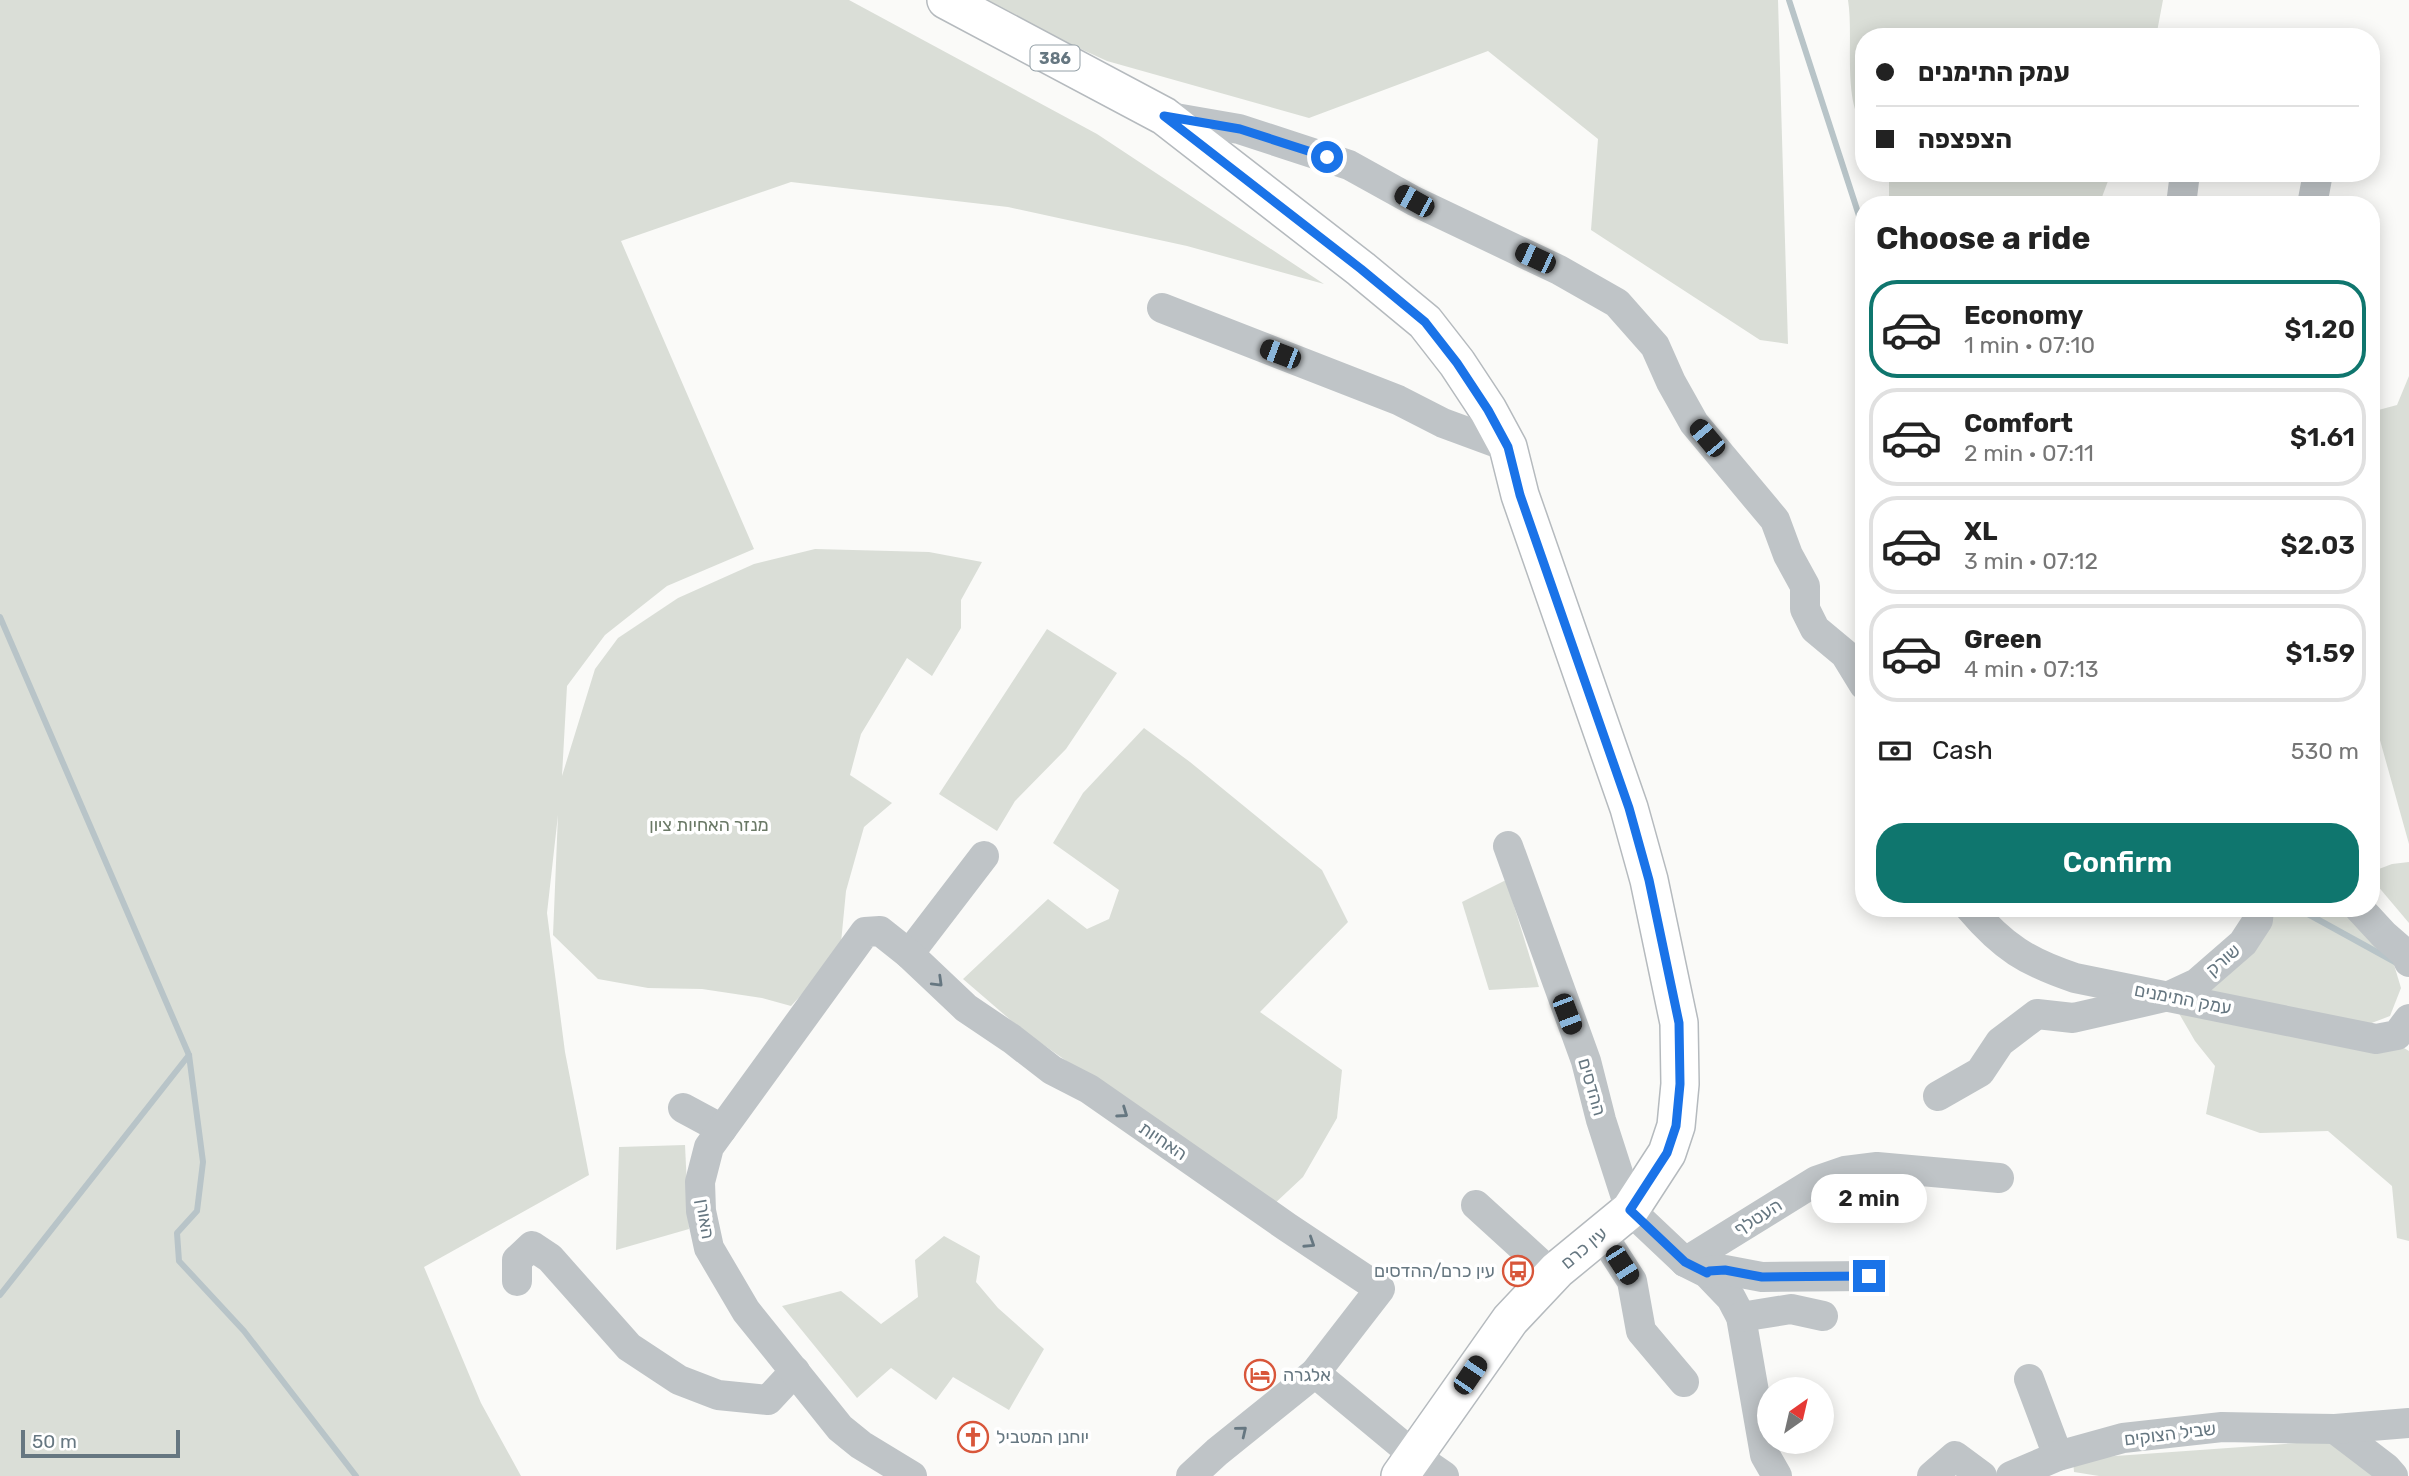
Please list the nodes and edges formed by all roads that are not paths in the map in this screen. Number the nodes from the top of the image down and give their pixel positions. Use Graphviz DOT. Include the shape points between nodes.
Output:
graph roads {
  1 [pos="946,0"];
  2 [pos="1164,116"];
  3 [pos="1163,308"];
  4 [pos="1508,447"];
  5 [pos="1855,670"];
  6 [pos="1507,846"];
  7 [pos="984,856"];
  8 [pos="1978,917"];
  9 [pos="2258,917"];
  10 [pos="2367,917"];
  11 [pos="865,932"];
  12 [pos="909,954"];
  13 [pos="2409,962"];
  14 [pos="2169,996"];
  15 [pos="2405,1031"];
  16 [pos="1938,1096"];
  17 [pos="682,1108"];
  18 [pos="722,1129"];
  19 [pos="1999,1178"];
  20 [pos="1476,1205"];
  21 [pos="1630,1210"];
  22 [pos="1601,1233"];
  23 [pos="1696,1268"];
  24 [pos="1553,1275"];
  25 [pos="1869,1276"];
  26 [pos="517,1281"];
  27 [pos="1823,1316"];
  28 [pos="1741,1317"];
  29 [pos="795,1371"];
  30 [pos="1315,1373"];
  31 [pos="2029,1379"];
  32 [pos="1684,1382"];
  33 [pos="2409,1423"];
  34 [pos="2335,1429"];
  35 [pos="2058,1456"];
  36 [pos="1420,1469"];
  37 [pos="912,1476"];
  38 [pos="1191,1476"];
  39 [pos="1777,1476"];
  40 [pos="1933,1476"];
  41 [pos="1982,1476"];
  42 [pos="2011,1476"];
  43 [pos="2393,1476"];
  1 -- 2 [label="main road, 386"];
  2 -- 4 [label="main road, עין כרם / 386" via="1425,322 1457,363"];
  2 -- 5 [label="street" via="1240,129 1349,164 1617,303 1655,346 1694,423 1774,520 1805,586 1805,609 1815,629 1845,654"];
  3 -- 4 [label="street"];
  4 -- 21 [label="main road, עין כרם / 386" via="1520,495 1629,808 1679,1023 1676,1126 1667,1153"];
  6 -- 21 [label="street, ההדסים" via="1586,1061"];
  7 -- 12 [label="street"];
  8 -- 14 [label="street, עמק התימנים" via="1991,933 2041,967"];
  9 -- 14 [label="street, שורק" via="2243,943 2197,983"];
  10 -- 13 [label="street"];
  11 -- 12 [label="street, האחיות" via="880,931"];
  11 -- 18 [label="street, האורן"];
  12 -- 30 [label="street, האחיות, one-way" via="966,1008 1052,1070 1088,1089 1380,1289"];
  14 -- 15 [label="street, עמק התימנים" via="2376,1039"];
  14 -- 16 [label="street" via="2073,1018 2037,1014 2000,1042 1980,1072"];
  17 -- 18 [label="street"];
  18 -- 29 [label="street, האורן" via="709,1147 701,1182 709,1248 746,1311"];
  19 -- 23 [label="street, העטלף" via="1877,1167 1845,1171 1816,1181"];
  20 -- 24 [label="street"];
  21 -- 22 [label="main road, עין כרם / 386"];
  21 -- 23 [label="street"];
  22 -- 24 [label="main road, עין כרם / 386"];
  22 -- 32 [label="street" via="1632,1281 1641,1331"];
  23 -- 25 [label="street" via="1762,1277"];
  23 -- 28 [label="street" via="1731,1298"];
  24 -- 36 [label="main road, עין כרם / 386" via="1510,1320"];
  26 -- 29 [label="street" via="517,1260 532,1246 550,1258 629,1347 679,1380 718,1395 768,1400"];
  27 -- 28 [label="street" via="1791,1309"];
  28 -- 39 [label="street" via="1765,1455"];
  29 -- 37 [label="street, האורן" via="840,1427"];
  30 -- 36 [label="street"];
  38 -- 30 [label="street, האחיות, one-way"];
  31 -- 35 [label="street"];
  33 -- 34 [label="street, שביל הצוקים"];
  34 -- 35 [label="street, שביל הצוקים" via="2222,1427 2123,1438"];
  34 -- 43 [label="street"];
  35 -- 42 [label="street, שביל הצוקים"];
  40 -- 41 [label="street" via="1955,1456"];
}
